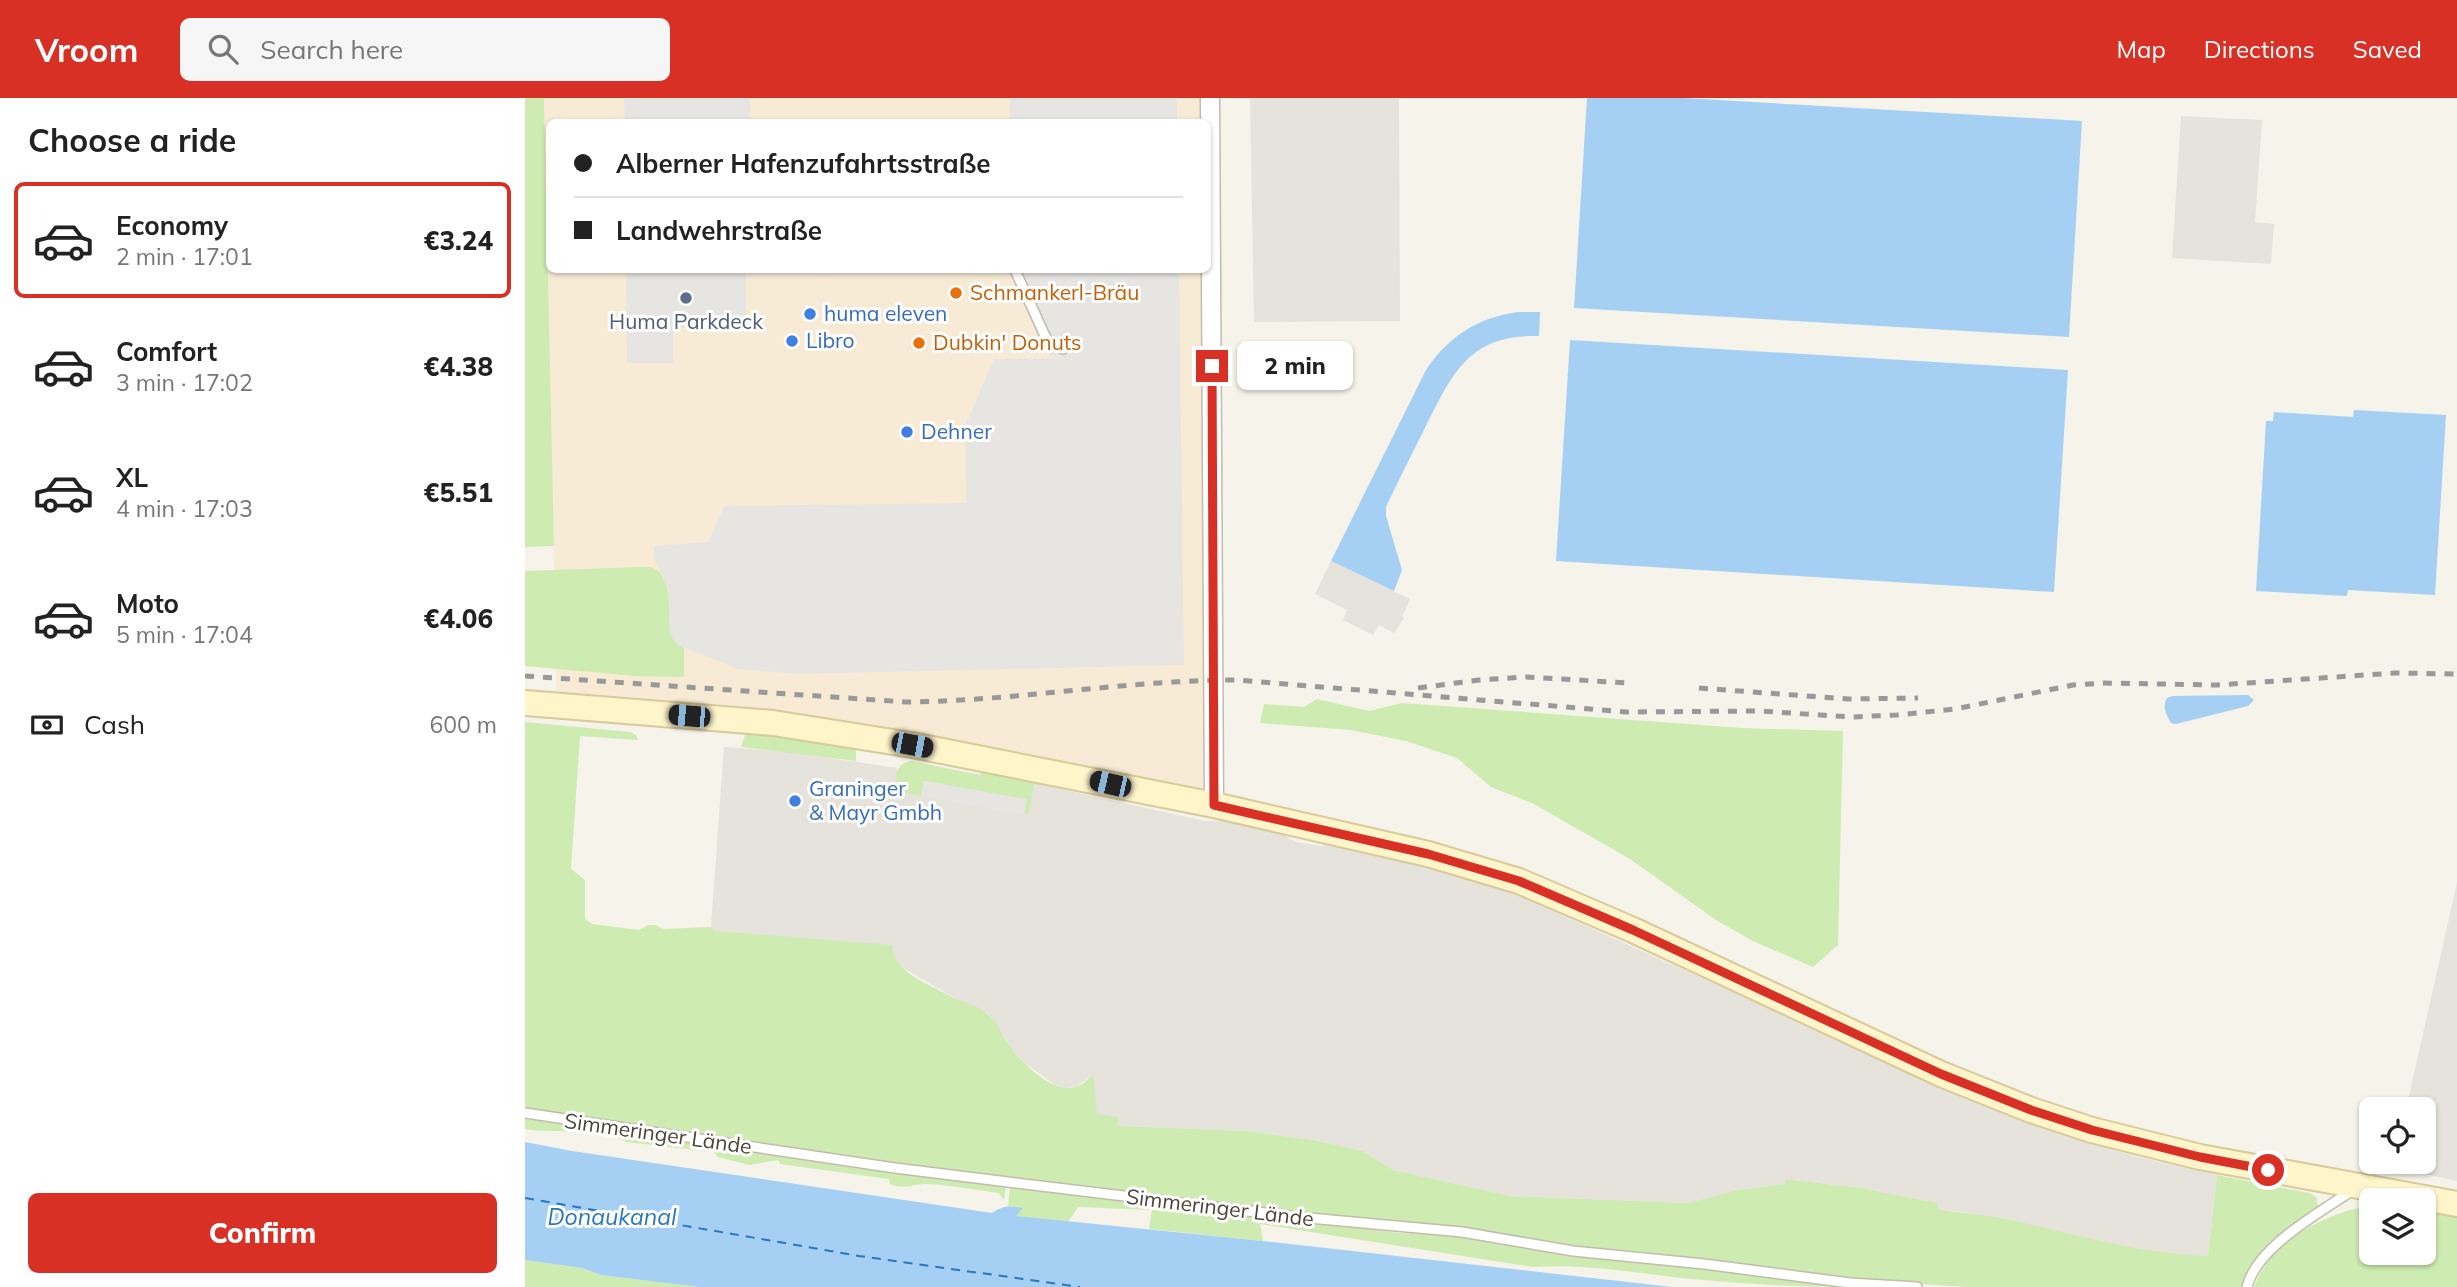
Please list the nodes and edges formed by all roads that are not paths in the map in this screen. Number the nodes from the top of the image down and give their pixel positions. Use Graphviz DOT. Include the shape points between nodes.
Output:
graph roads {
  1 [pos="1210,98"];
  2 [pos="1210,119"];
  3 [pos="1016,273"];
  4 [pos="1211,273"];
  5 [pos="1063,349"];
  6 [pos="525,703"];
  7 [pos="1214,805"];
  8 [pos="525,1113"];
  9 [pos="2358,1186"];
  10 [pos="2457,1203"];
  11 [pos="1917,1287"];
  12 [pos="2247,1287"];
  1 -- 2 [label="street"];
  3 -- 5 [label="lane" via="1045,336"];
  4 -- 7 [label="street"];
  6 -- 7 [label="street" via="807,727"];
  7 -- 9 [label="street" via="1428,854 1519,881 1941,1074 2031,1110 2200,1157"];
  8 -- 11 [label="lane, Simmeringer Lände" via="1022,1184 1462,1232 1573,1251 1850,1283"];
  9 -- 10 [label="street"];
  9 -- 12 [label="lane" via="2271,1248"];
}
